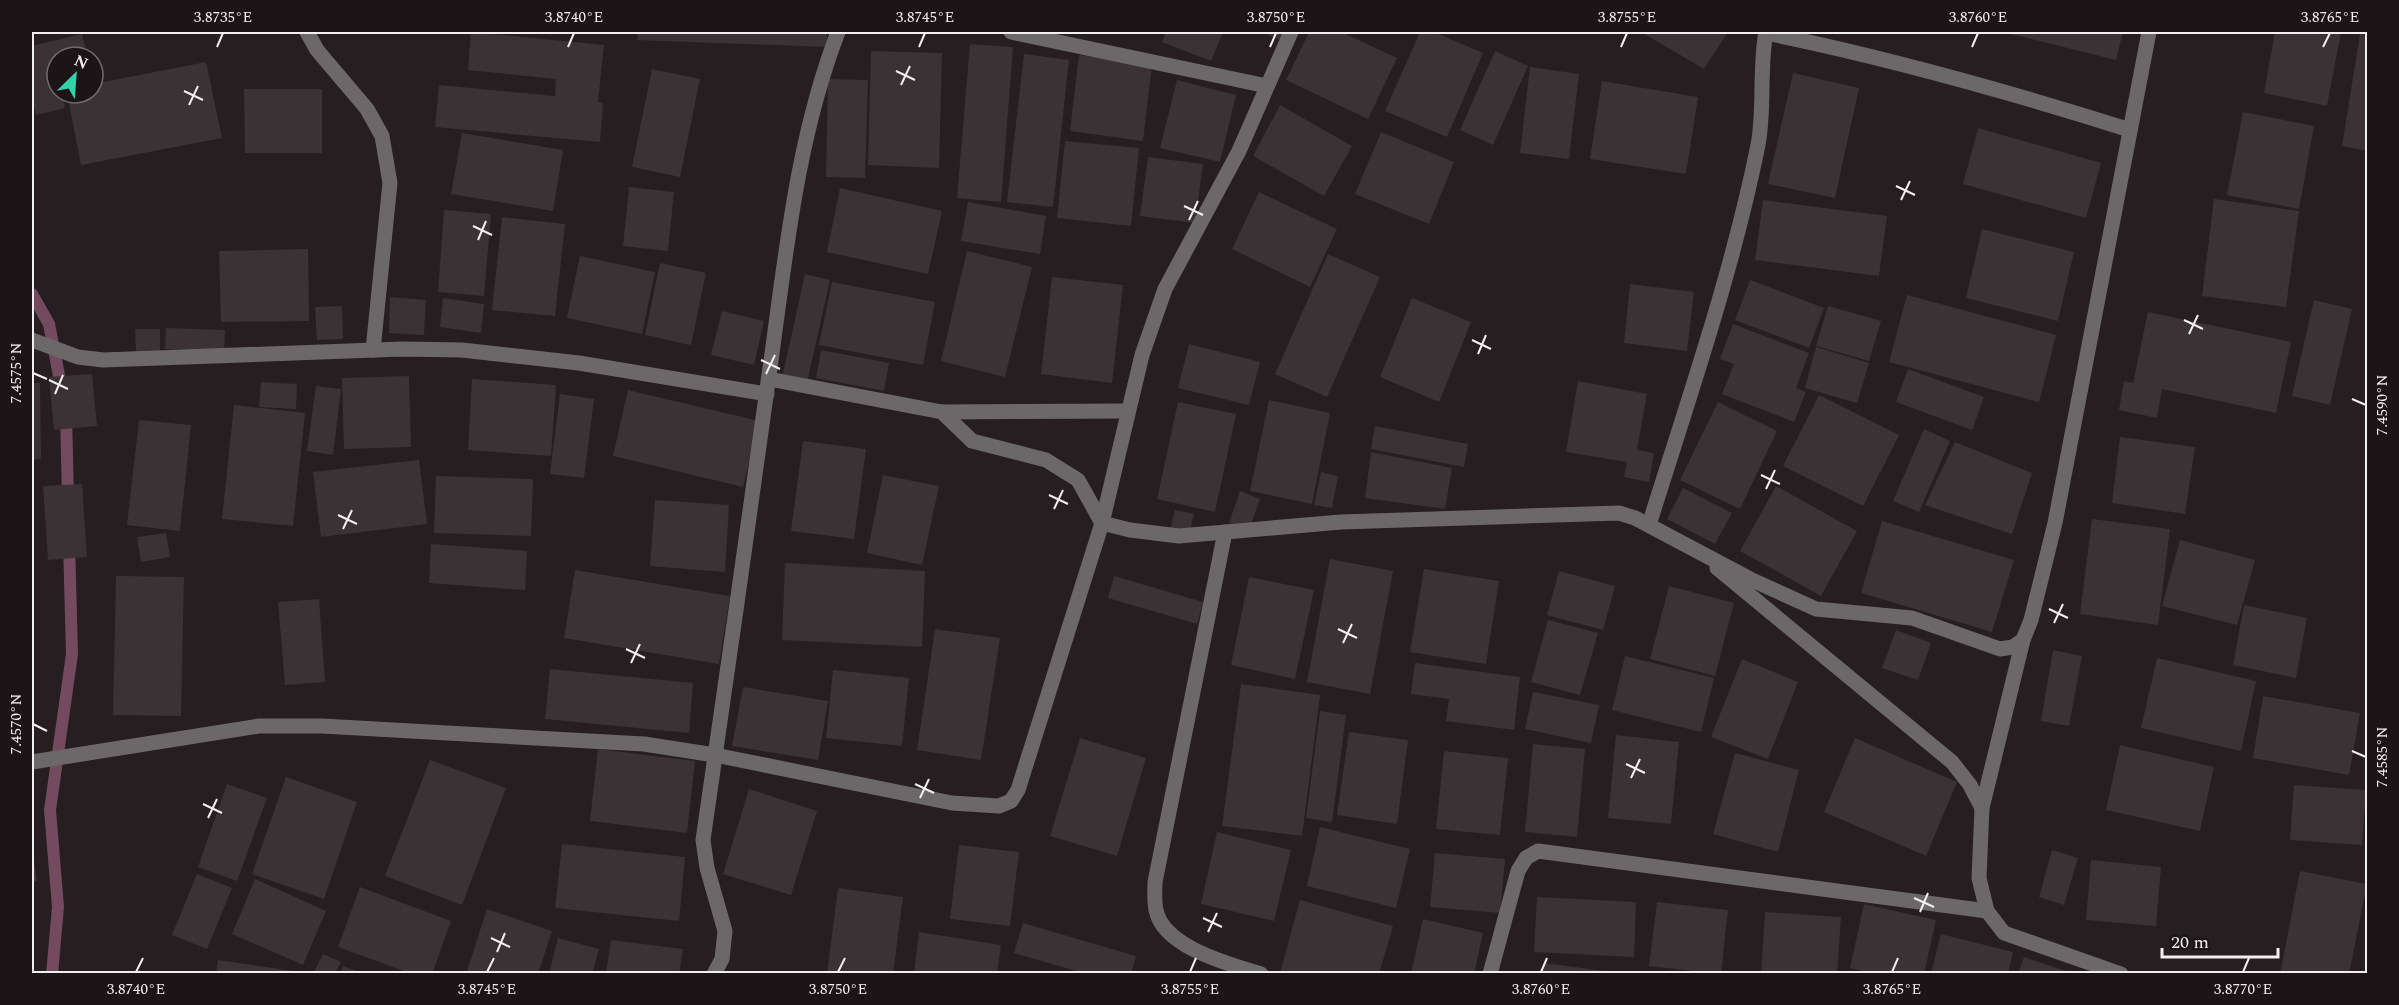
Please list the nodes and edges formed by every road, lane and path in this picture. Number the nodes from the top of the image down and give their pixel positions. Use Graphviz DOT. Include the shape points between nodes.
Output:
graph roads {
  1 [pos="308,32"];
  2 [pos="838,32"];
  3 [pos="1011,32"];
  4 [pos="1291,32"];
  5 [pos="1766,32"];
  6 [pos="2149,32"];
  7 [pos="1267,86"];
  8 [pos="2130,130"];
  9 [pos="32,340"];
  10 [pos="373,350"];
  11 [pos="768,386"];
  12 [pos="1128,411"];
  13 [pos="942,412"];
  14 [pos="1102,524"];
  15 [pos="1648,525"];
  16 [pos="1226,532"];
  17 [pos="1692,549"];
  18 [pos="2023,640"];
  19 [pos="715,755"];
  20 [pos="32,762"];
  21 [pos="1982,808"];
  22 [pos="1987,911"];
  23 [pos="714,974"];
  24 [pos="1261,974"];
  25 [pos="1490,974"];
  26 [pos="2121,974"];
  1 -- 10 [label="street" via="318,50 367,109 382,136 390,183"];
  2 -- 11 [label="street" via="795,181"];
  3 -- 7 [label="street"];
  4 -- 7 [label="street"];
  5 -- 8 [label="street" via="1862,52"];
  5 -- 15 [label="street" via="1758,142 1721,296"];
  6 -- 8 [label="street"];
  7 -- 12 [label="street" via="1239,151 1165,289"];
  8 -- 18 [label="street" via="2055,523"];
  9 -- 10 [label="street" via="78,357 103,360"];
  10 -- 11 [label="street" via="462,350"];
  11 -- 13 [label="street"];
  11 -- 19 [label="street"];
  12 -- 13 [label="street"];
  12 -- 14 [label="street"];
  13 -- 14 [label="street" via="972,441 1046,460 1078,480"];
  14 -- 16 [label="street" via="1179,536"];
  14 -- 19 [label="street" via="1018,790 1011,801 999,806 952,803"];
  15 -- 16 [label="street" via="1619,513 1341,522"];
  15 -- 17 [label="street"];
  16 -- 24 [label="street" via="1155,882 1156,912 1170,936 1218,960"];
  17 -- 18 [label="street" via="1816,609 1912,618 2000,648 2013,647"];
  17 -- 21 [label="street" via="1952,762"];
  18 -- 21 [label="street"];
  19 -- 20 [label="street" via="644,744 259,726"];
  19 -- 23 [label="street" via="703,840 725,931 722,959"];
  21 -- 22 [label="street" via="1979,878"];
  22 -- 25 [label="street" via="1538,850 1526,858 1518,871"];
  22 -- 26 [label="street" via="2004,933"];
}
